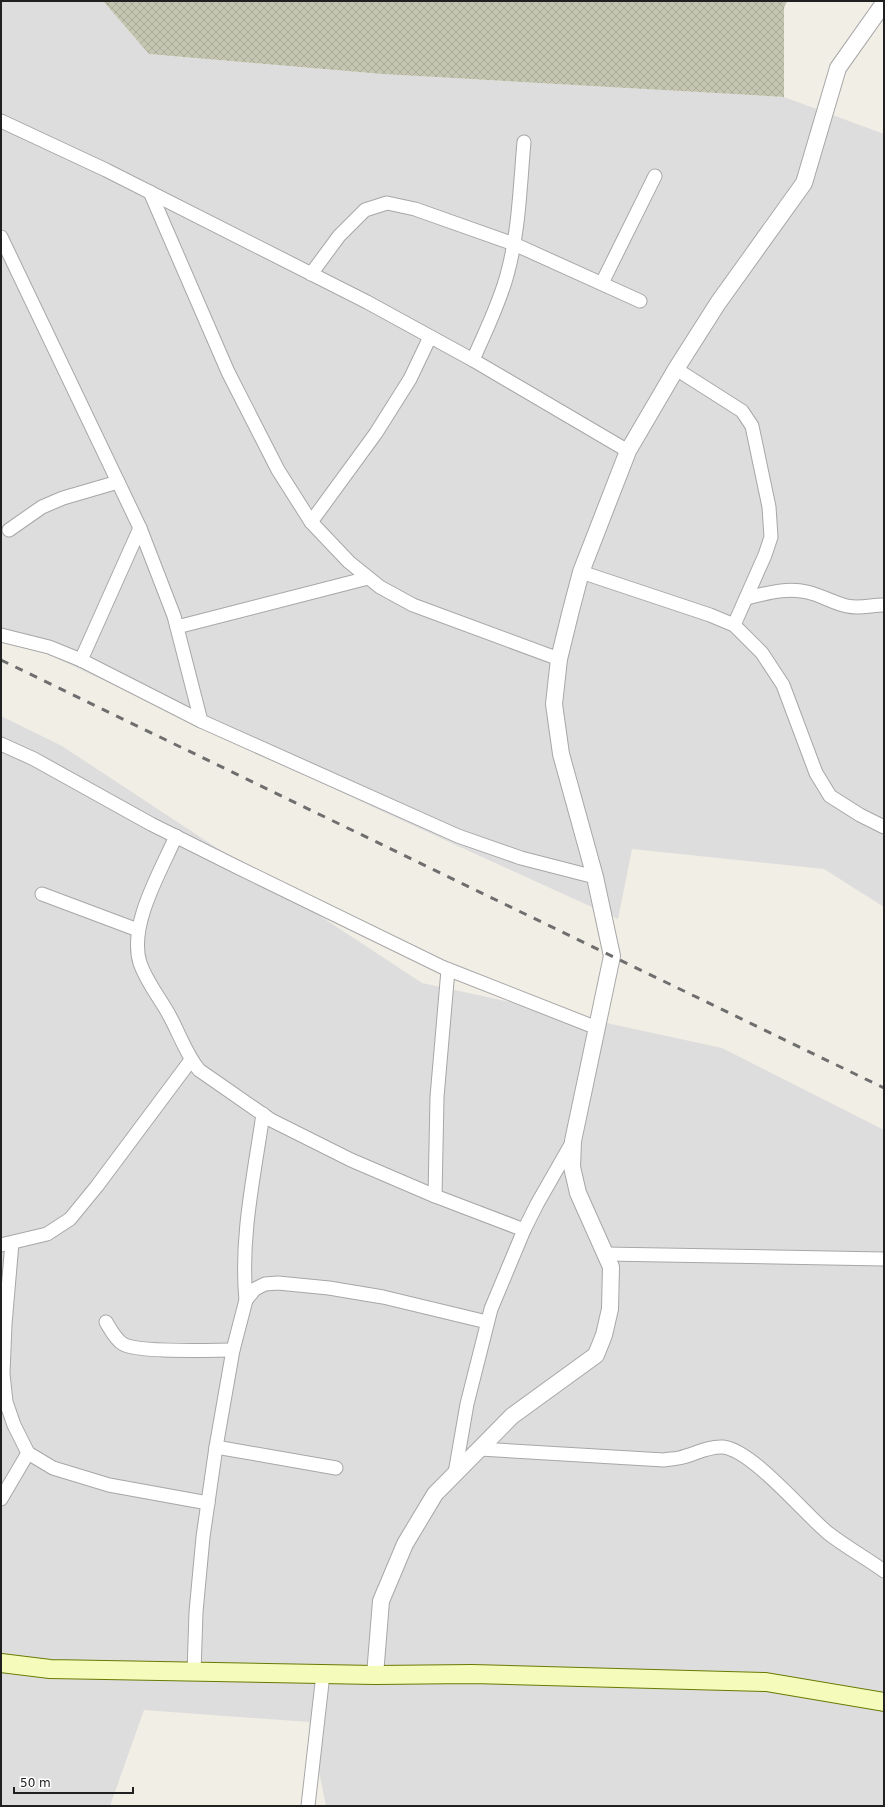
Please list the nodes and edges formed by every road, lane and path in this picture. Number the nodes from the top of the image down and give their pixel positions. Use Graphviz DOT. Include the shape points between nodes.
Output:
graph roads {
  1 [pos="884,2"];
  2 [pos="1,121"];
  3 [pos="524,142"];
  4 [pos="655,176"];
  5 [pos="150,192"];
  6 [pos="1,237"];
  7 [pos="514,244"];
  8 [pos="311,274"];
  9 [pos="602,284"];
  10 [pos="640,301"];
  11 [pos="430,337"];
  12 [pos="473,360"];
  13 [pos="676,369"];
  14 [pos="628,451"];
  15 [pos="118,482"];
  16 [pos="311,522"];
  17 [pos="140,528"];
  18 [pos="9,530"];
  19 [pos="582,572"];
  20 [pos="368,578"];
  21 [pos="746,598"];
  22 [pos="884,605"];
  23 [pos="734,625"];
  24 [pos="177,627"];
  25 [pos="1,635"];
  26 [pos="559,659"];
  27 [pos="81,660"];
  28 [pos="201,721"];
  29 [pos="1,744"];
  30 [pos="884,827"];
  31 [pos="176,836"];
  32 [pos="595,878"];
  33 [pos="42,894"];
  34 [pos="138,930"];
  35 [pos="448,970"];
  36 [pos="597,1028"];
  37 [pos="191,1060"];
  38 [pos="263,1114"];
  39 [pos="573,1141"];
  40 [pos="435,1196"];
  41 [pos="524,1230"];
  42 [pos="6,1244"];
  43 [pos="605,1254"];
  44 [pos="884,1259"];
  45 [pos="246,1300"];
  46 [pos="106,1322"];
  47 [pos="487,1322"];
  48 [pos="233,1350"];
  49 [pos="216,1447"];
  50 [pos="480,1449"];
  51 [pos="28,1453"];
  52 [pos="336,1468"];
  53 [pos="455,1473"];
  54 [pos="1,1499"];
  55 [pos="208,1503"];
  56 [pos="884,1571"];
  57 [pos="1,1663"];
  58 [pos="194,1672"];
  59 [pos="323,1674"];
  60 [pos="375,1675"];
  61 [pos="884,1702"];
  62 [pos="308,1806"];
  1 -- 13 [label="street" via="838,68 804,183 718,303"];
  2 -- 5 [label="street"];
  3 -- 7 [label="street"];
  4 -- 9 [label="street"];
  5 -- 8 [label="street"];
  5 -- 16 [label="street" via="228,372 278,470"];
  6 -- 15 [label="street"];
  7 -- 8 [label="street" via="415,209 387,203 365,210 339,236"];
  7 -- 9 [label="street"];
  7 -- 12 [label="street" via="498,302"];
  8 -- 11 [label="street"];
  9 -- 10 [label="street"];
  11 -- 12 [label="street"];
  11 -- 16 [label="street" via="410,379 376,433"];
  12 -- 14 [label="street"];
  13 -- 14 [label="street"];
  13 -- 21 [label="street" via="742,411 752,426 769,507 771,537"];
  14 -- 19 [label="street"];
  15 -- 17 [label="street"];
  15 -- 18 [label="street" via="62,498 42,507"];
  16 -- 20 [label="street"];
  17 -- 24 [label="street"];
  17 -- 27 [label="street"];
  19 -- 23 [label="street"];
  19 -- 26 [label="street"];
  20 -- 24 [label="street"];
  20 -- 26 [label="street" via="413,605"];
  21 -- 22 [label="street" via="793,590 807,592 847,606 862,608"];
  21 -- 23 [label="street"];
  23 -- 30 [label="street" via="762,653 783,685 816,773 830,796"];
  24 -- 28 [label="street"];
  25 -- 27 [label="street" via="49,647"];
  26 -- 32 [label="street" via="554,704 561,754"];
  27 -- 28 [label="street"];
  28 -- 32 [label="street" via="458,836 521,858"];
  29 -- 31 [label="street" via="34,759"];
  31 -- 34 [label="street"];
  31 -- 35 [label="street"];
  32 -- 36 [label="street" via="612,956"];
  33 -- 34 [label="street"];
  34 -- 37 [label="street" via="137,948 140,963"];
  35 -- 36 [label="street"];
  35 -- 40 [label="street" via="437,1097"];
  36 -- 39 [label="street"];
  37 -- 38 [label="street" via="198,1070"];
  37 -- 42 [label="street" via="70,1218 47,1234"];
  38 -- 40 [label="street" via="351,1160"];
  38 -- 45 [label="street" via="247,1226 244,1267"];
  39 -- 41 [label="street"];
  39 -- 43 [label="street" via="572,1167 578,1193"];
  40 -- 41 [label="street"];
  41 -- 47 [label="street"];
  42 -- 51 [label="street" via="6,1402"];
  43 -- 44 [label="street"];
  43 -- 50 [label="street" via="611,1267 610,1308 596,1355 512,1416"];
  45 -- 47 [label="street" via="255,1290 266,1284 314,1286 383,1297"];
  45 -- 48 [label="street"];
  46 -- 48 [label="street" via="118,1340 130,1347"];
  47 -- 53 [label="street" via="467,1404"];
  48 -- 49 [label="street"];
  49 -- 52 [label="street"];
  49 -- 55 [label="street"];
  50 -- 53 [label="street"];
  50 -- 56 [label="street" via="664,1460 711,1448 736,1450 755,1462 807,1515 830,1534"];
  51 -- 54 [label="street"];
  51 -- 55 [label="street" via="53,1468 109,1485"];
  53 -- 60 [label="street" via="434,1494 405,1544 381,1600"];
  55 -- 58 [label="street" via="196,1605"];
  57 -- 58 [label="main road" via="50,1669"];
  58 -- 59 [label="main road"];
  59 -- 60 [label="main road"];
  59 -- 62 [label="street"];
  60 -- 61 [label="main road" via="472,1674 766,1682"];
}
